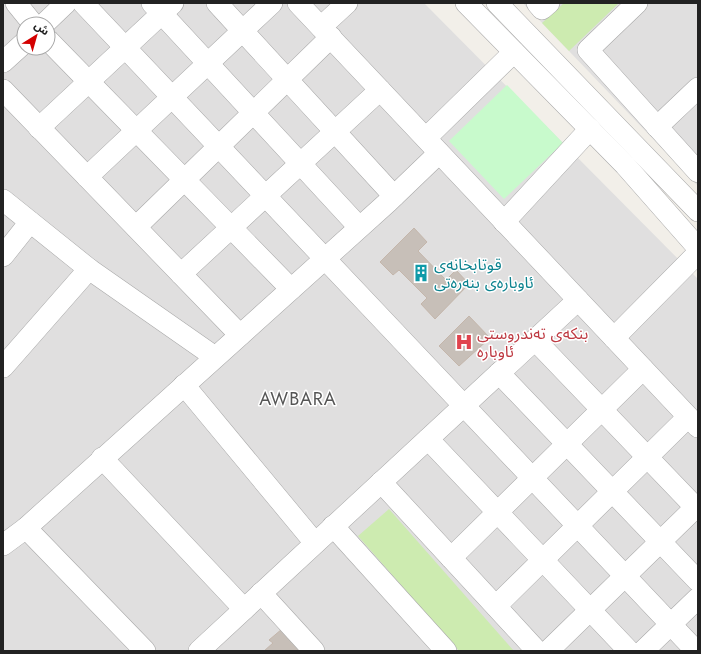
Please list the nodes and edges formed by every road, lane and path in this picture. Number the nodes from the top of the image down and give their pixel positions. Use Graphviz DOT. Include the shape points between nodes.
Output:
graph roads {
  1 [pos="16,3"];
  2 [pos="66,3"];
  3 [pos="83,3"];
  4 [pos="217,3"];
  5 [pos="272,3"];
  6 [pos="298,3"];
  7 [pos="348,3"];
  8 [pos="466,3"];
  9 [pos="497,3"];
  10 [pos="537,3"];
  11 [pos="549,3"];
  12 [pos="637,3"];
  13 [pos="162,6"];
  14 [pos="27,16"];
  15 [pos="52,16"];
  16 [pos="243,31"];
  17 [pos="326,32"];
  18 [pos="125,47"];
  19 [pos="56,48"];
  20 [pos="16,50"];
  21 [pos="514,52"];
  22 [pos="3,62"];
  23 [pos="208,64"];
  24 [pos="287,80"];
  25 [pos="88,82"];
  26 [pos="698,88"];
  27 [pos="3,90"];
  28 [pos="380,90"];
  29 [pos="172,97"];
  30 [pos="253,113"];
  31 [pos="657,127"];
  32 [pos="39,128"];
  33 [pos="590,129"];
  34 [pos="136,131"];
  35 [pos="335,132"];
  36 [pos="219,146"];
  37 [pos="432,146"];
  38 [pos="300,163"];
  39 [pos="698,172"];
  40 [pos="87,177"];
  41 [pos="184,180"];
  42 [pos="266,195"];
  43 [pos="394,196"];
  44 [pos="3,200"];
  45 [pos="698,211"];
  46 [pos="30,222"];
  47 [pos="504,222"];
  48 [pos="136,227"];
  49 [pos="360,227"];
  50 [pos="231,228"];
  51 [pos="698,248"];
  52 [pos="698,254"];
  53 [pos="3,256"];
  54 [pos="326,258"];
  55 [pos="89,269"];
  56 [pos="181,274"];
  57 [pos="290,289"];
  58 [pos="578,300"];
  59 [pos="240,335"];
  60 [pos="614,338"];
  61 [pos="535,340"];
  62 [pos="215,357"];
  63 [pos="3,367"];
  64 [pos="643,369"];
  65 [pos="499,373"];
  66 [pos="184,385"];
  67 [pos="463,407"];
  68 [pos="602,410"];
  69 [pos="693,422"];
  70 [pos="428,439"];
  71 [pos="567,444"];
  72 [pos="647,457"];
  73 [pos="102,458"];
  74 [pos="531,478"];
  75 [pos="381,482"];
  76 [pos="612,492"];
  77 [pos="697,508"];
  78 [pos="498,512"];
  79 [pos="334,526"];
  80 [pos="577,526"];
  81 [pos="26,528"];
  82 [pos="660,542"];
  83 [pos="315,543"];
  84 [pos="3,545"];
  85 [pos="451,558"];
  86 [pos="543,560"];
  87 [pos="625,576"];
  88 [pos="698,581"];
  89 [pos="261,593"];
  90 [pos="698,598"];
  91 [pos="496,606"];
  92 [pos="244,609"];
  93 [pos="590,610"];
  94 [pos="671,624"];
  95 [pos="145,651"];
  96 [pos="199,651"];
  97 [pos="314,651"];
  98 [pos="446,651"];
  99 [pos="537,651"];
  100 [pos="548,651"];
  101 [pos="629,651"];
  102 [pos="643,651"];
  103 [pos="696,651"];
  1 -- 14 [label="street"];
  2 -- 15 [label="street"];
  3 -- 18 [label="street"];
  4 -- 16 [label="street"];
  5 -- 16 [label="street"];
  6 -- 17 [label="street"];
  7 -- 17 [label="street"];
  8 -- 21 [label="street"];
  9 -- 45 [label="street"];
  10 -- 11 [label="street" via="542,9"];
  12 -- 31 [label="street" via="588,50"];
  13 -- 18 [label="street"];
  13 -- 23 [label="street"];
  16 -- 23 [label="street"];
  16 -- 24 [label="street"];
  17 -- 24 [label="street"];
  17 -- 28 [label="street"];
  18 -- 25 [label="street"];
  18 -- 29 [label="street"];
  19 -- 25 [label="street"];
  20 -- 22 [label="street"];
  21 -- 33 [label="street"];
  21 -- 37 [label="street"];
  23 -- 29 [label="street"];
  23 -- 30 [label="street"];
  24 -- 30 [label="street"];
  24 -- 35 [label="street"];
  25 -- 32 [label="street"];
  25 -- 34 [label="street"];
  26 -- 31 [label="street"];
  27 -- 32 [label="street"];
  28 -- 35 [label="street"];
  28 -- 37 [label="street"];
  29 -- 34 [label="street"];
  29 -- 36 [label="street"];
  30 -- 36 [label="street"];
  30 -- 38 [label="street"];
  31 -- 39 [label="street"];
  32 -- 40 [label="street"];
  33 -- 47 [label="street"];
  33 -- 51 [label="street" via="626,165"];
  34 -- 40 [label="street"];
  34 -- 41 [label="street"];
  35 -- 38 [label="street"];
  35 -- 43 [label="street"];
  36 -- 41 [label="street"];
  36 -- 42 [label="street"];
  37 -- 43 [label="street"];
  37 -- 47 [label="street"];
  38 -- 42 [label="street"];
  38 -- 49 [label="street"];
  40 -- 48 [label="street"];
  41 -- 48 [label="street"];
  41 -- 50 [label="street"];
  42 -- 50 [label="street"];
  42 -- 54 [label="street"];
  43 -- 49 [label="street"];
  44 -- 46 [label="street"];
  46 -- 53 [label="street"];
  46 -- 55 [label="street"];
  47 -- 58 [label="street"];
  48 -- 56 [label="street"];
  49 -- 54 [label="street"];
  50 -- 56 [label="street"];
  50 -- 57 [label="street"];
  52 -- 60 [label="street"];
  54 -- 57 [label="street"];
  54 -- 67 [label="street"];
  55 -- 62 [label="street"];
  55 -- 63 [label="street"];
  56 -- 59 [label="street"];
  57 -- 59 [label="street"];
  58 -- 60 [label="street"];
  58 -- 61 [label="street"];
  59 -- 62 [label="street"];
  60 -- 64 [label="street"];
  61 -- 65 [label="street"];
  61 -- 68 [label="street"];
  62 -- 66 [label="street"];
  64 -- 68 [label="street"];
  64 -- 69 [label="street"];
  65 -- 67 [label="street"];
  65 -- 71 [label="street"];
  66 -- 73 [label="street"];
  66 -- 83 [label="street"];
  67 -- 70 [label="street"];
  67 -- 74 [label="street"];
  68 -- 71 [label="street"];
  68 -- 72 [label="street"];
  69 -- 72 [label="street"];
  70 -- 75 [label="street"];
  70 -- 78 [label="street"];
  71 -- 74 [label="street"];
  71 -- 76 [label="street"];
  72 -- 76 [label="street"];
  72 -- 77 [label="street"];
  73 -- 81 [label="street"];
  73 -- 92 [label="street"];
  74 -- 78 [label="street"];
  74 -- 80 [label="street"];
  75 -- 79 [label="street"];
  75 -- 85 [label="street"];
  76 -- 80 [label="street"];
  76 -- 82 [label="street"];
  77 -- 82 [label="street"];
  78 -- 85 [label="street"];
  78 -- 86 [label="street"];
  79 -- 83 [label="street"];
  79 -- 98 [label="street"];
  80 -- 86 [label="street"];
  80 -- 87 [label="street"];
  81 -- 84 [label="street"];
  81 -- 95 [label="street"];
  82 -- 87 [label="street"];
  82 -- 88 [label="street"];
  83 -- 89 [label="street"];
  85 -- 91 [label="street"];
  86 -- 91 [label="street"];
  86 -- 93 [label="street"];
  87 -- 93 [label="street"];
  87 -- 94 [label="street"];
  89 -- 92 [label="street"];
  89 -- 97 [label="street"];
  90 -- 94 [label="street"];
  91 -- 99 [label="street"];
  92 -- 96 [label="street"];
  93 -- 100 [label="street"];
  93 -- 101 [label="street"];
  94 -- 102 [label="street"];
  94 -- 103 [label="street"];
}
